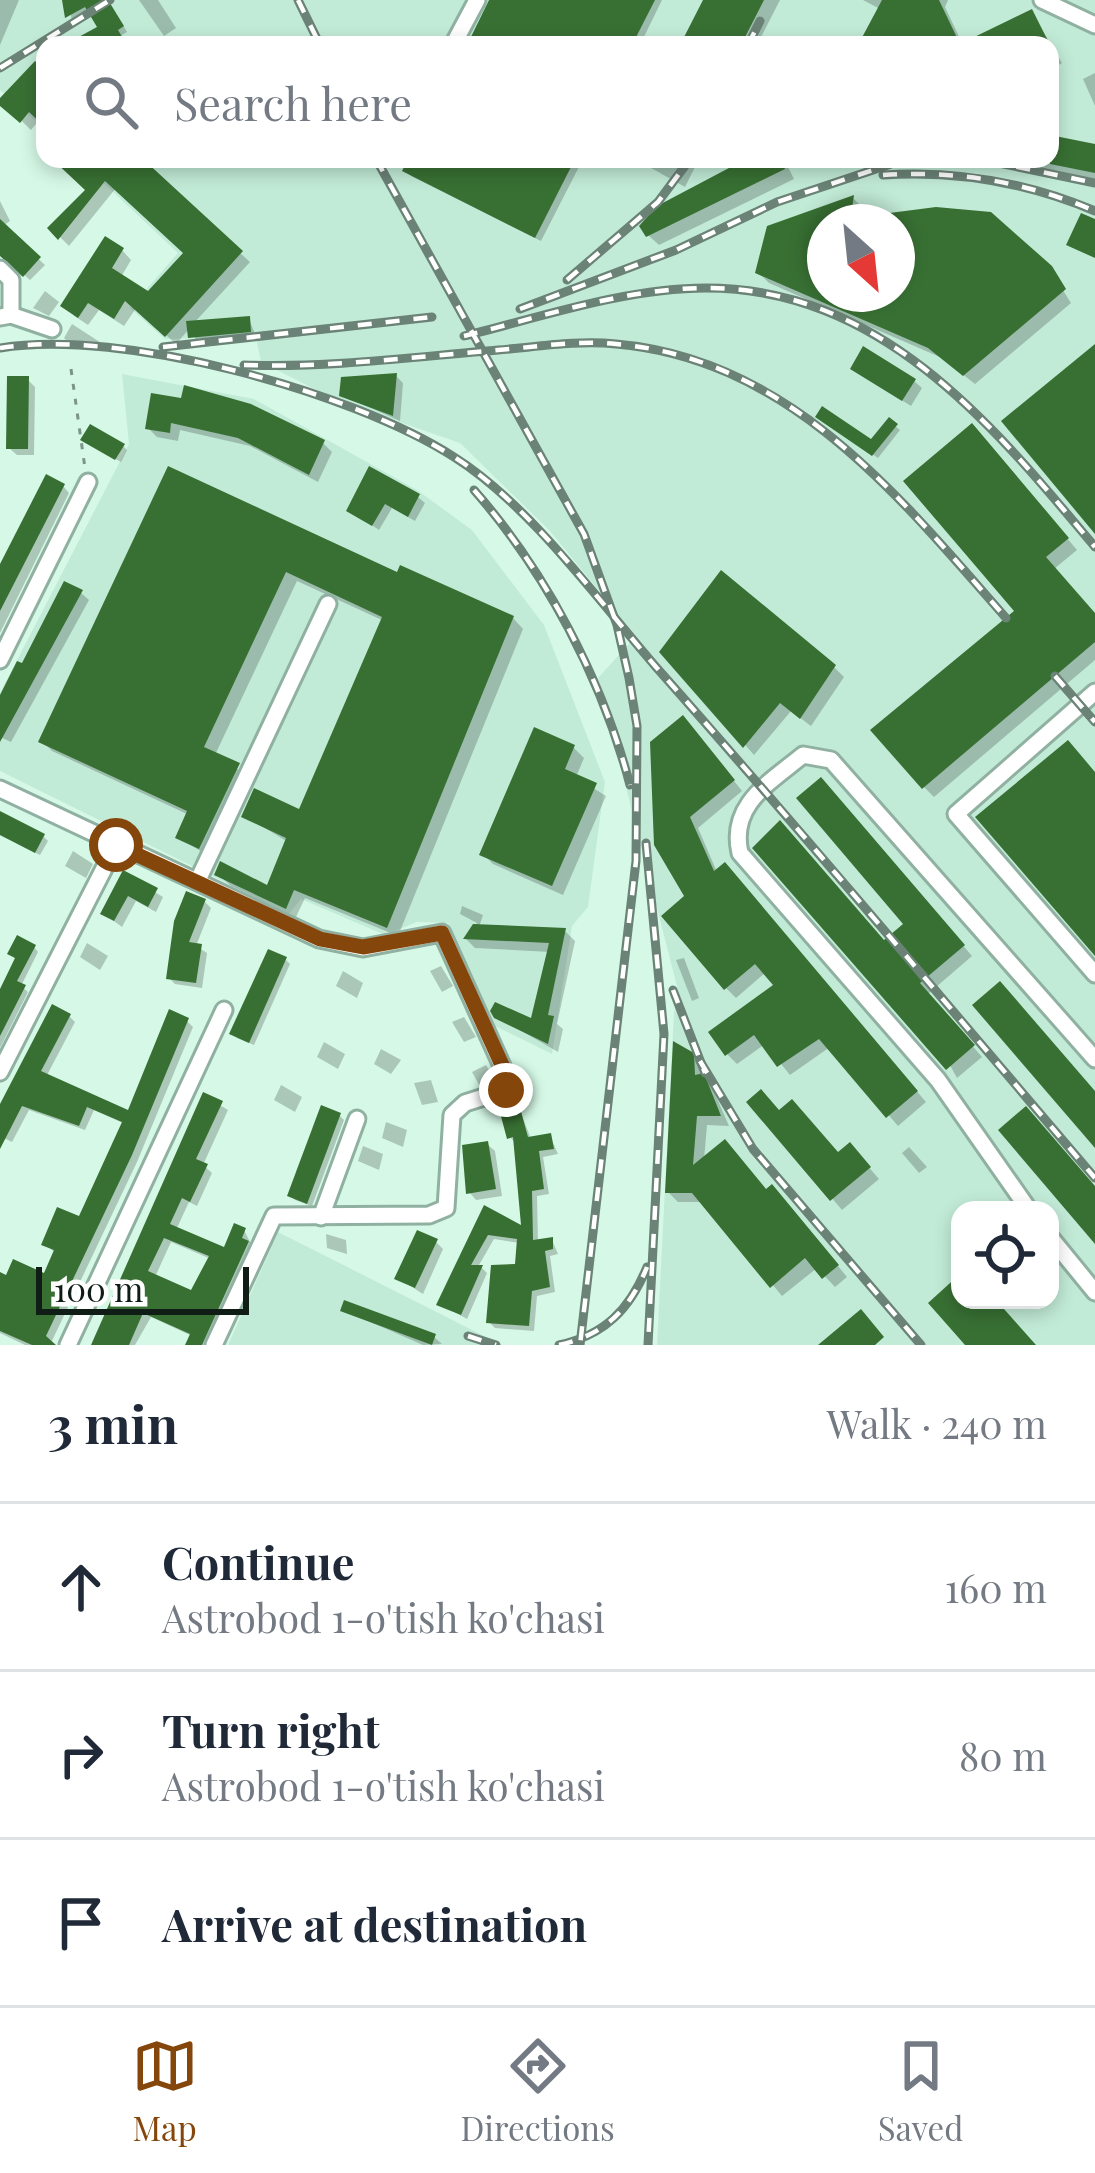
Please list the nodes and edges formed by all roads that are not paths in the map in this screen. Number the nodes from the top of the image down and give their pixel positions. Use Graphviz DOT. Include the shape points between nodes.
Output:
graph roads {
  1 [pos="477,0"];
  2 [pos="1042,0"];
  3 [pos="1095,25"];
  4 [pos="458,36"];
  5 [pos="0,268"];
  6 [pos="6,316"];
  7 [pos="52,329"];
  8 [pos="88,482"];
  9 [pos="328,604"];
  10 [pos="0,660"];
  11 [pos="1095,692"];
  12 [pos="0,789"];
  13 [pos="116,845"];
  14 [pos="198,880"];
  15 [pos="1095,974"];
  16 [pos="224,1010"];
  17 [pos="1095,1059"];
  18 [pos="0,1072"];
  19 [pos="357,1119"];
  20 [pos="1023,1201"];
  21 [pos="321,1217"];
  22 [pos="1059,1248"];
  23 [pos="1095,1292"];
  24 [pos="68,1345"];
  25 [pos="214,1345"];
  1 -- 4 [label="street"];
  2 -- 3 [label="street"];
  5 -- 6 [label="street" via="11,280"];
  6 -- 7 [label="street"];
  8 -- 10 [label="street"];
  9 -- 14 [label="street"];
  11 -- 15 [label="street" via="956,814"];
  12 -- 13 [label="street"];
  13 -- 14 [label="street"];
  13 -- 18 [label="street"];
  14 -- 21 [label="street" via="348,946 442,933 507,1076 502,1093 452,1115 450,1202 442,1212"];
  16 -- 24 [label="street"];
  17 -- 20 [label="street" via="831,760 803,755 743,808 735,830 740,853 938,1080"];
  19 -- 21 [label="street"];
  21 -- 25 [label="street" via="274,1216"];
  22 -- 23 [label="street"];
}
